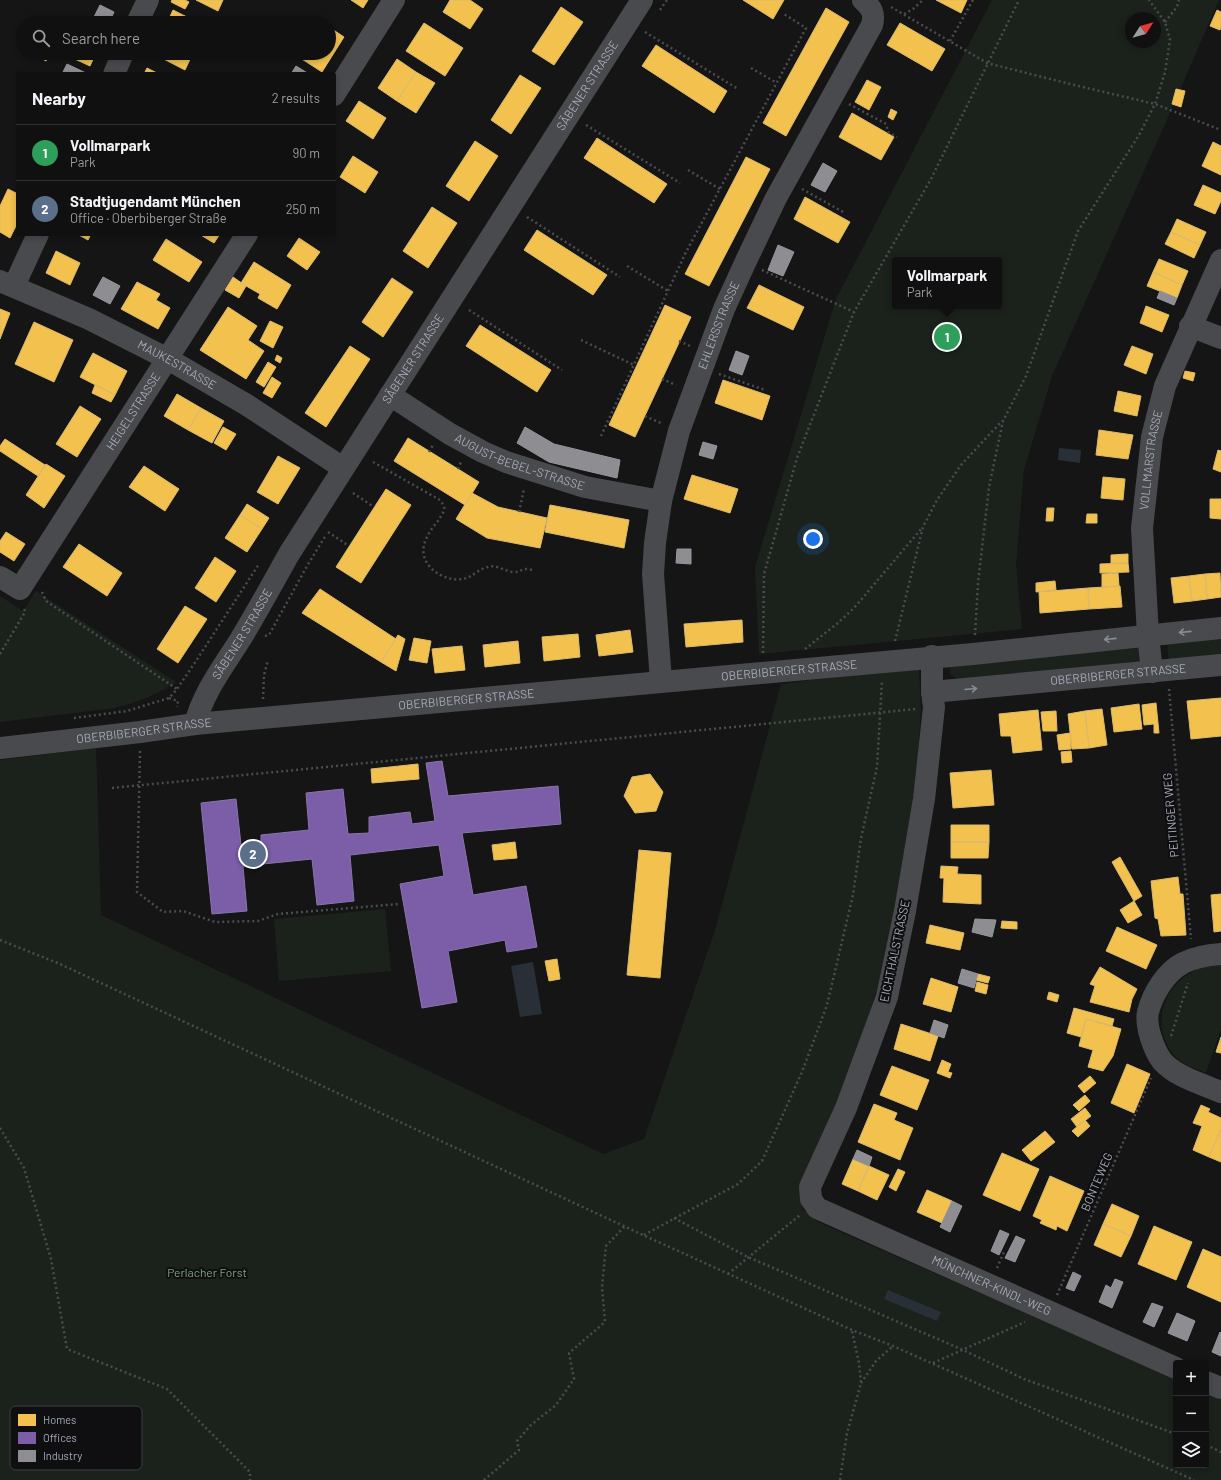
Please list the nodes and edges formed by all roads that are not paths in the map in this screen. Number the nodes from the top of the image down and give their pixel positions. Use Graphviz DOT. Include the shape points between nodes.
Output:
graph roads {
  1 [pos="148,0"];
  2 [pos="394,0"];
  3 [pos="642,0"];
  4 [pos="863,0"];
  5 [pos="141,16"];
  6 [pos="120,60"];
  7 [pos="115,72"];
  8 [pos="336,92"];
  9 [pos="37,236"];
  10 [pos="246,236"];
  11 [pos="1221,260"];
  12 [pos="7,284"];
  13 [pos="1190,326"];
  14 [pos="1221,338"];
  15 [pos="168,359"];
  16 [pos="390,395"];
  17 [pos="343,468"];
  18 [pos="661,501"];
  19 [pos="0,577"];
  20 [pos="1221,628"];
  21 [pos="1148,635"];
  22 [pos="932,656"];
  23 [pos="1221,665"];
  24 [pos="1160,671"];
  25 [pos="660,681"];
  26 [pos="933,699"];
  27 [pos="195,724"];
  28 [pos="0,748"];
  29 [pos="1221,954"];
  30 [pos="1221,1092"];
  31 [pos="812,1201"];
  32 [pos="1173,1367"];
  33 [pos="1209,1383"];
  34 [pos="1221,1388"];
  1 -- 5 [label="street"];
  2 -- 8 [label="street"];
  3 -- 16 [label="street, SÄBENER STRASSE"];
  4 -- 18 [label="street, EHLERSSTRASSE" via="872,11 872,25 786,180 724,309 679,431"];
  6 -- 7 [label="street"];
  9 -- 12 [label="street"];
  10 -- 15 [label="street, HEIGELSTRASSE"];
  11 -- 13 [label="street, VOLLMARSTRASSE"];
  12 -- 15 [label="street, MAUKESTRASSE" via="89,319"];
  13 -- 14 [label="street"];
  13 -- 21 [label="street, VOLLMARSTRASSE" via="1165,386 1152,437 1142,528"];
  15 -- 17 [label="street, MAUKESTRASSE" via="247,405"];
  15 -- 19 [label="street, HEIGELSTRASSE" via="20,589"];
  16 -- 17 [label="street, SÄBENER STRASSE"];
  16 -- 18 [label="street, AUGUST-BEBEL-STRASSE" via="483,452 528,470 585,487"];
  17 -- 27 [label="street, SÄBENER STRASSE" via="213,682 199,709"];
  18 -- 25 [label="street, EHLERSSTRASSE" via="653,574"];
  20 -- 21 [label="street, OBERBIBERGER STRASSE, one-way"];
  21 -- 22 [label="street, OBERBIBERGER STRASSE, one-way"];
  21 -- 24 [label="street, VOLLMARSTRASSE"];
  22 -- 25 [label="street, OBERBIBERGER STRASSE"];
  22 -- 26 [label="street"];
  23 -- 24 [label="street, OBERBIBERGER STRASSE"];
  26 -- 24 [label="street, OBERBIBERGER STRASSE, one-way"];
  25 -- 27 [label="street, OBERBIBERGER STRASSE"];
  26 -- 31 [label="street, EICHTHALSTRASSE" via="924,799 887,997 846,1108 810,1187"];
  27 -- 28 [label="street, OBERBIBERGER STRASSE"];
  29 -- 30 [label="street" via="1196,957 1181,964 1165,978 1148,1013 1149,1032 1154,1048 1163,1061 1177,1073"];
  31 -- 32 [label="street, MÜNCHNER-KINDL-WEG" via="817,1208"];
  33 -- 34 [label="street"];
}
